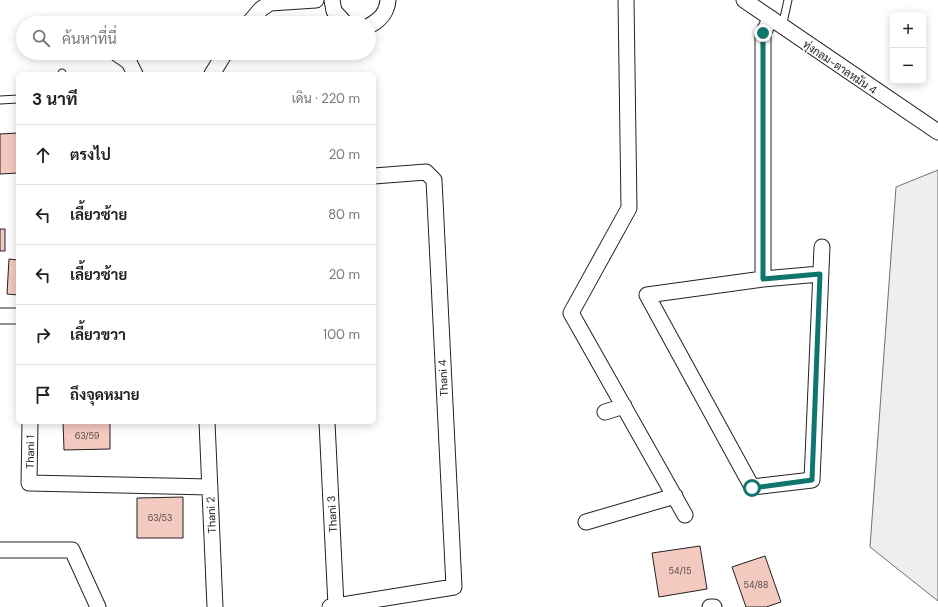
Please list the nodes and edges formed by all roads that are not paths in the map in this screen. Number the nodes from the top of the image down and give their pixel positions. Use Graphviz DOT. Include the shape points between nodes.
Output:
graph roads {
  1 [pos="316,0"];
  2 [pos="332,0"];
  3 [pos="388,0"];
  4 [pos="626,0"];
  5 [pos="744,0"];
  6 [pos="788,0"];
  7 [pos="255,16"];
  8 [pos="339,16"];
  9 [pos="376,22"];
  10 [pos="776,23"];
  11 [pos="126,60"];
  12 [pos="221,60"];
  13 [pos="134,72"];
  14 [pos="213,72"];
  15 [pos="16,99"];
  16 [pos="0,100"];
  17 [pos="938,132"];
  18 [pos="376,176"];
  19 [pos="822,247"];
  20 [pos="820,274"];
  21 [pos="763,279"];
  22 [pos="0,316"];
  23 [pos="16,316"];
  24 [pos="624,406"];
  25 [pos="605,412"];
  26 [pos="30,424"];
  27 [pos="208,424"];
  28 [pos="327,424"];
  29 [pos="210,487"];
  30 [pos="675,496"];
  31 [pos="685,515"];
  32 [pos="586,522"];
  33 [pos="0,550"];
  34 [pos="333,606"];
  35 [pos="98,607"];
  36 [pos="215,607"];
  37 [pos="710,607"];
  38 [pos="714,607"];
  1 -- 7 [label="street" via="270,3"];
  2 -- 8 [label="street" via="334,11"];
  3 -- 9 [label="street" via="385,12"];
  4 -- 24 [label="street" via="629,208 571,313"];
  5 -- 10 [label="street, ทุ่งกลม-ตาลหมัน 4"];
  6 -- 10 [label="lane"];
  10 -- 17 [label="street, ทุ่งกลม-ตาลหมัน 4"];
  10 -- 21 [label="street" via="763,33"];
  11 -- 13 [label="street"];
  12 -- 14 [label="street"];
  15 -- 16 [label="lane"];
  18 -- 34 [label="street, Thani 4" via="426,172 434,180 454,587"];
  19 -- 20 [label="street"];
  20 -- 21 [label="street"];
  20 -- 21 [label="street" via="812,480 752,488 647,295"];
  22 -- 23 [label="street"];
  24 -- 25 [label="street"];
  24 -- 30 [label="street"];
  26 -- 29 [label="street, Thani 1" via="29,483"];
  27 -- 29 [label="street, Thani 2"];
  28 -- 34 [label="street, Thani 3"];
  29 -- 36 [label="street, Thani 2"];
  30 -- 31 [label="street"];
  30 -- 32 [label="street"];
  33 -- 35 [label="street" via="72,550"];
  37 -- 38 [label="street"];
}
